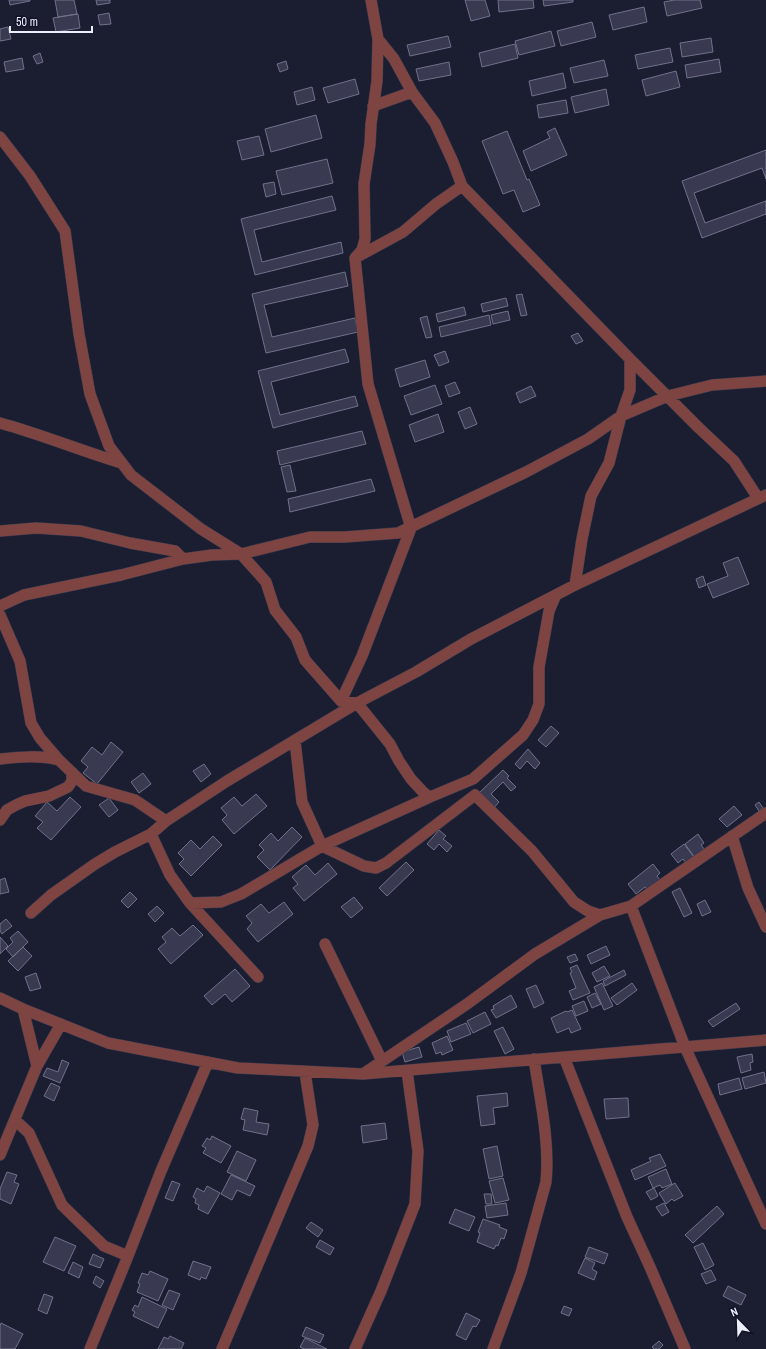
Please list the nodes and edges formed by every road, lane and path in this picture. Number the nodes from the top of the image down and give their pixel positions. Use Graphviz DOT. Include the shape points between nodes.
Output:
graph roads {
  1 [pos="371,0"];
  2 [pos="378,39"];
  3 [pos="412,92"];
  4 [pos="373,106"];
  5 [pos="0,137"];
  6 [pos="462,186"];
  7 [pos="355,258"];
  8 [pos="630,359"];
  9 [pos="766,382"];
  10 [pos="668,396"];
  11 [pos="621,416"];
  12 [pos="0,423"];
  13 [pos="122,463"];
  14 [pos="762,496"];
  15 [pos="411,528"];
  16 [pos="0,531"];
  17 [pos="240,554"];
  18 [pos="183,559"];
  19 [pos="575,585"];
  20 [pos="555,596"];
  21 [pos="0,606"];
  22 [pos="0,615"];
  23 [pos="341,701"];
  24 [pos="357,703"];
  25 [pos="295,741"];
  26 [pos="0,758"];
  27 [pos="59,760"];
  28 [pos="72,772"];
  29 [pos="473,779"];
  30 [pos="475,795"];
  31 [pos="430,797"];
  32 [pos="766,812"];
  33 [pos="0,820"];
  34 [pos="166,821"];
  35 [pos="151,834"];
  36 [pos="732,836"];
  37 [pos="322,846"];
  38 [pos="190,903"];
  39 [pos="631,906"];
  40 [pos="31,913"];
  41 [pos="600,915"];
  42 [pos="766,927"];
  43 [pos="325,944"];
  44 [pos="258,977"];
  45 [pos="0,998"];
  46 [pos="23,1009"];
  47 [pos="61,1024"];
  48 [pos="766,1040"];
  49 [pos="685,1047"];
  50 [pos="564,1057"];
  51 [pos="534,1059"];
  52 [pos="382,1061"];
  53 [pos="208,1062"];
  54 [pos="37,1066"];
  55 [pos="407,1071"];
  56 [pos="305,1072"];
  57 [pos="363,1074"];
  58 [pos="15,1120"];
  59 [pos="0,1155"];
  60 [pos="766,1224"];
  61 [pos="128,1256"];
  62 [pos="90,1349"];
  63 [pos="222,1349"];
  64 [pos="354,1349"];
  65 [pos="493,1349"];
  66 [pos="685,1349"];
  1 -- 2 [label="street"];
  2 -- 3 [label="street" via="394,59"];
  2 -- 4 [label="street" via="377,82"];
  3 -- 4 [label="street"];
  3 -- 6 [label="street" via="435,123"];
  4 -- 7 [label="street" via="364,184 365,239 362,250"];
  5 -- 13 [label="street" via="30,176 65,231 90,394 109,446"];
  6 -- 7 [label="street" via="403,232"];
  6 -- 8 [label="street"];
  7 -- 15 [label="street" via="368,384"];
  8 -- 10 [label="street"];
  8 -- 11 [label="street" via="630,390"];
  9 -- 10 [label="street" via="712,385"];
  10 -- 11 [label="street"];
  10 -- 14 [label="street" via="734,461"];
  11 -- 15 [label="street" via="588,439"];
  11 -- 19 [label="street" via="609,463 591,496"];
  12 -- 13 [label="street"];
  13 -- 17 [label="street" via="131,475 201,529"];
  14 -- 19 [label="street"];
  15 -- 17 [label="street" via="390,534 345,538 310,537"];
  15 -- 23 [label="street" via="362,656"];
  16 -- 18 [label="street" via="36,528 81,531 175,552"];
  17 -- 18 [label="street"];
  17 -- 23 [label="street" via="266,582 275,610 296,637 305,660"];
  18 -- 21 [label="street" via="24,595"];
  19 -- 20 [label="street"];
  20 -- 24 [label="street" via="471,639"];
  20 -- 29 [label="street" via="549,611 539,667 539,704 533,720 523,735"];
  22 -- 27 [label="street" via="20,661 31,723"];
  23 -- 24 [label="street"];
  24 -- 25 [label="street"];
  24 -- 31 [label="street" via="390,744 411,779"];
  25 -- 34 [label="street"];
  25 -- 37 [label="street" via="302,802"];
  26 -- 27 [label="street"];
  27 -- 28 [label="street"];
  28 -- 33 [label="street" via="72,781 68,787 49,796 16,805 7,810"];
  28 -- 34 [label="street" via="86,786 135,800"];
  29 -- 30 [label="street"];
  29 -- 31 [label="street"];
  30 -- 37 [label="street" via="376,868 364,866"];
  30 -- 41 [label="street" via="532,852 574,902"];
  31 -- 37 [label="street"];
  32 -- 36 [label="street"];
  34 -- 35 [label="street"];
  35 -- 38 [label="street" via="170,876"];
  35 -- 40 [label="street" via="95,864 51,895"];
  36 -- 39 [label="street"];
  36 -- 42 [label="street" via="748,888"];
  37 -- 38 [label="street" via="241,894 221,902"];
  38 -- 44 [label="street"];
  39 -- 41 [label="street"];
  39 -- 49 [label="street"];
  41 -- 52 [label="street" via="535,954 467,1004"];
  43 -- 52 [label="street"];
  45 -- 46 [label="street"];
  46 -- 47 [label="street"];
  46 -- 54 [label="street"];
  47 -- 53 [label="street" via="108,1044"];
  47 -- 54 [label="street"];
  48 -- 49 [label="street"];
  49 -- 50 [label="street"];
  49 -- 60 [label="street"];
  50 -- 51 [label="street"];
  50 -- 66 [label="street" via="627,1217"];
  51 -- 55 [label="street"];
  51 -- 65 [label="street" via="548,1167 546,1182 521,1273"];
  52 -- 57 [label="street"];
  53 -- 56 [label="street" via="238,1068"];
  53 -- 61 [label="street"];
  54 -- 58 [label="street"];
  55 -- 57 [label="street"];
  55 -- 64 [label="street" via="418,1152 415,1204 381,1291"];
  56 -- 57 [label="street"];
  56 -- 63 [label="street" via="313,1125 308,1146"];
  58 -- 59 [label="street"];
  58 -- 61 [label="street" via="29,1133 62,1205 104,1246"];
  61 -- 62 [label="street"];
}
